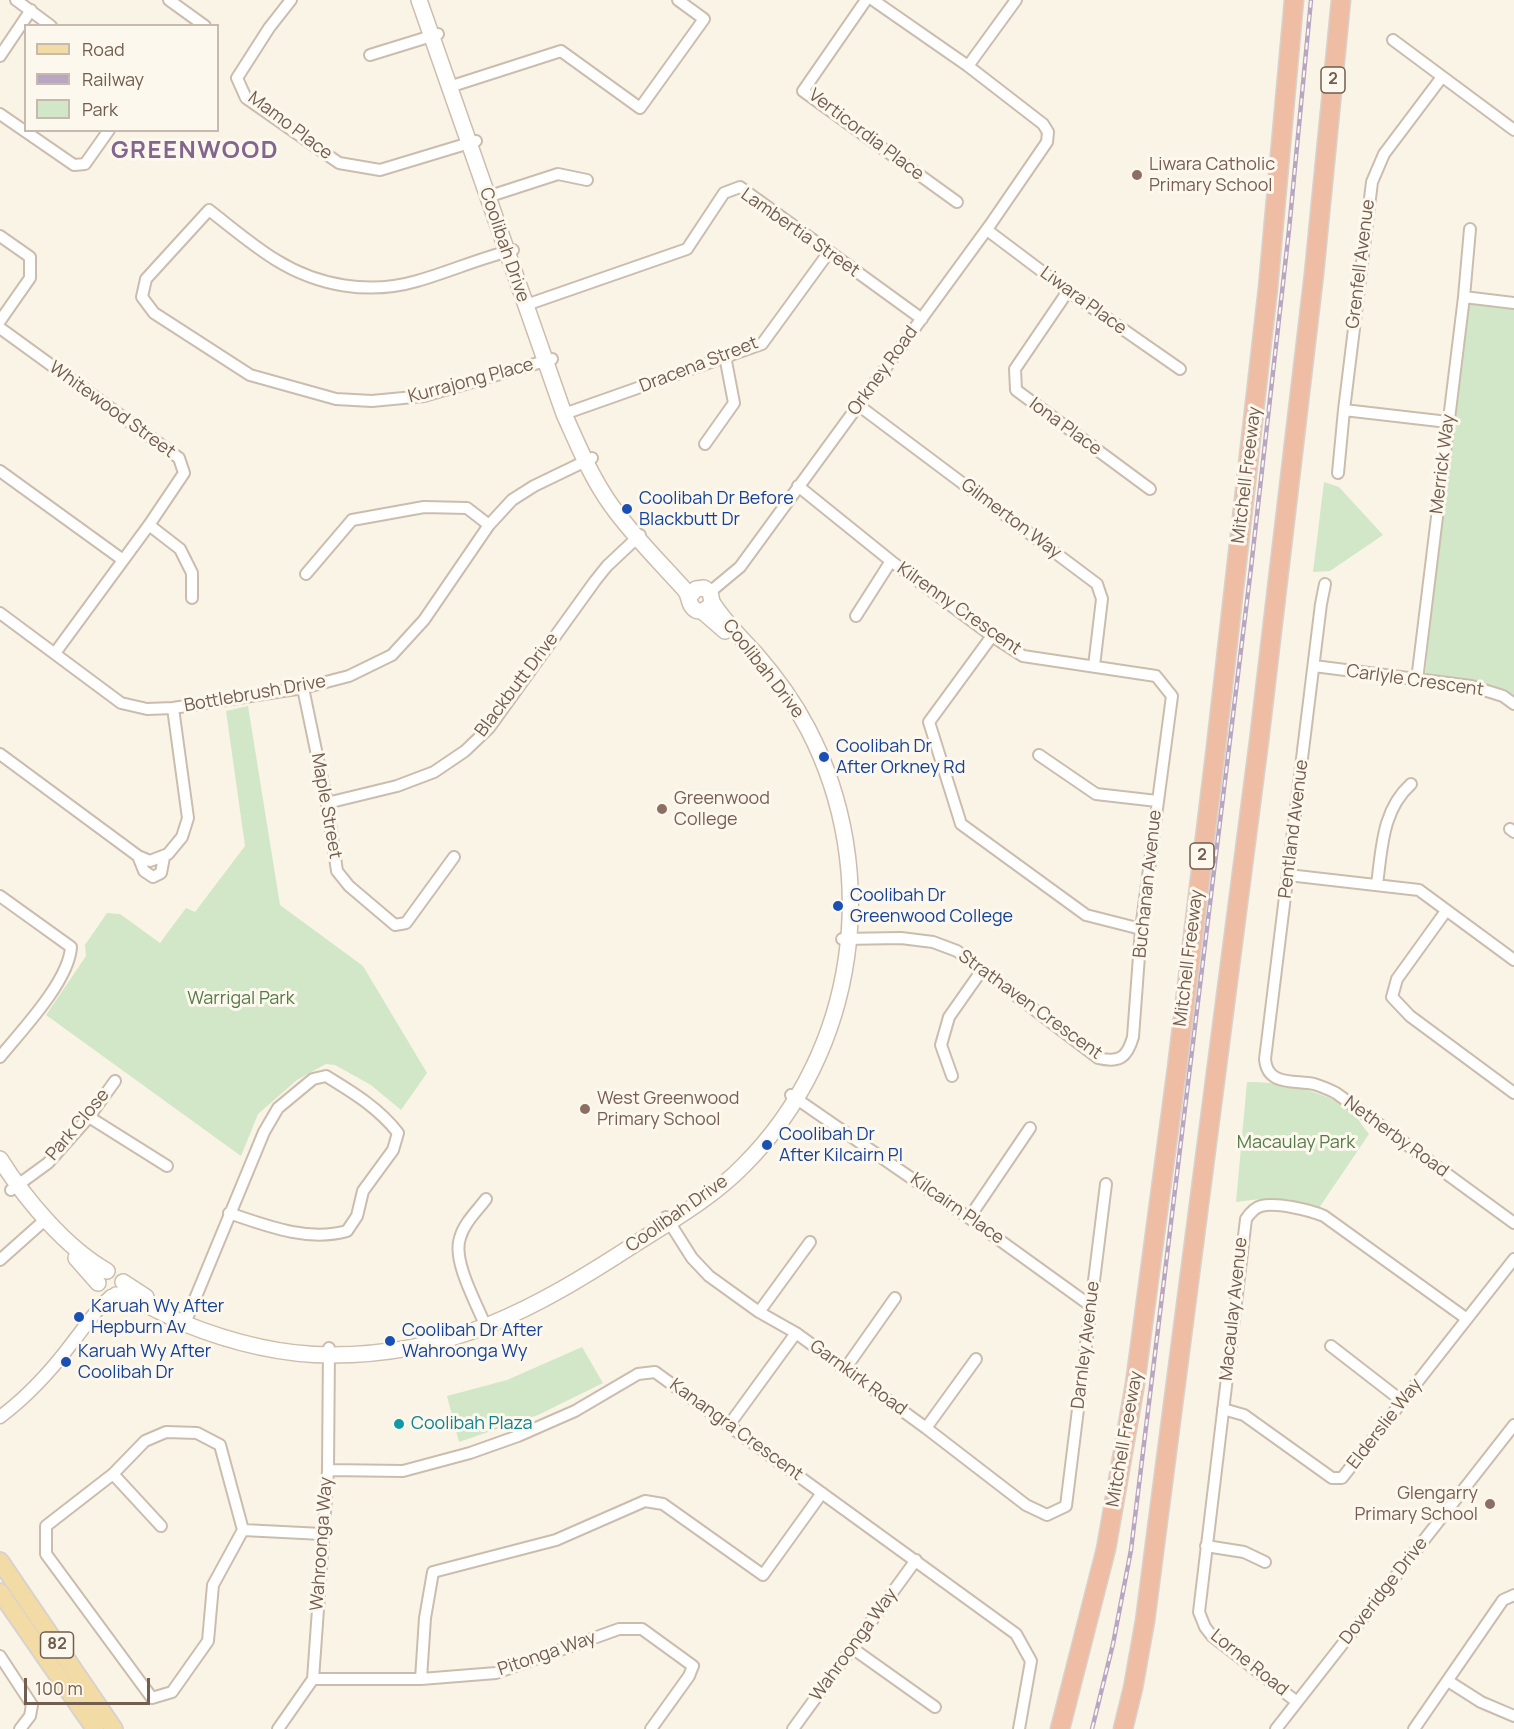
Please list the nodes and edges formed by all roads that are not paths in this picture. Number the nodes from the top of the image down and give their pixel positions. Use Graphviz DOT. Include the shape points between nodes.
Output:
graph roads {
  1 [pos="16,0"];
  2 [pos="169,0"];
  3 [pos="291,0"];
  4 [pos="419,0"];
  5 [pos="427,0"];
  6 [pos="678,0"];
  7 [pos="866,0"];
  8 [pos="873,0"];
  9 [pos="1016,0"];
  10 [pos="1293,4"];
  11 [pos="1341,5"];
  12 [pos="31,10"];
  13 [pos="48,24"];
  14 [pos="202,24"];
  15 [pos="435,35"];
  16 [pos="1393,39"];
  17 [pos="370,55"];
  18 [pos="0,56"];
  19 [pos="968,66"];
  20 [pos="1442,77"];
  21 [pos="453,86"];
  22 [pos="0,114"];
  23 [pos="1514,130"];
  24 [pos="24,131"];
  25 [pos="26,132"];
  26 [pos="108,132"];
  27 [pos="472,142"];
  28 [pos="587,180"];
  29 [pos="491,196"];
  30 [pos="957,202"];
  31 [pos="1470,229"];
  32 [pos="987,230"];
  33 [pos="0,236"];
  34 [pos="510,250"];
  35 [pos="829,252"];
  36 [pos="1068,291"];
  37 [pos="1464,297"];
  38 [pos="1514,303"];
  39 [pos="529,304"];
  40 [pos="922,319"];
  41 [pos="0,321"];
  42 [pos="0,328"];
  43 [pos="725,356"];
  44 [pos="549,360"];
  45 [pos="1180,369"];
  46 [pos="858,405"];
  47 [pos="1344,410"];
  48 [pos="568,413"];
  49 [pos="1448,422"];
  50 [pos="705,444"];
  51 [pos="588,459"];
  52 [pos="0,471"];
  53 [pos="1338,473"];
  54 [pos="798,486"];
  55 [pos="1150,489"];
  56 [pos="149,525"];
  57 [pos="489,525"];
  58 [pos="640,536"];
  59 [pos="123,560"];
  60 [pos="891,561"];
  61 [pos="306,574"];
  62 [pos="1325,584"];
  63 [pos="192,598"];
  64 [pos="703,598"];
  65 [pos="0,613"];
  66 [pos="856,616"];
  67 [pos="992,636"];
  68 [pos="55,653"];
  69 [pos="1094,666"];
  70 [pos="1314,666"];
  71 [pos="1417,680"];
  72 [pos="303,688"];
  73 [pos="1172,696"];
  74 [pos="1514,704"];
  75 [pos="173,708"];
  76 [pos="0,754"];
  77 [pos="1039,755"];
  78 [pos="1411,784"];
  79 [pos="1157,801"];
  80 [pos="327,803"];
  81 [pos="138,856"];
  82 [pos="164,857"];
  83 [pos="454,857"];
  84 [pos="1288,875"];
  85 [pos="1377,884"];
  86 [pos="0,896"];
  87 [pos="1446,911"];
  88 [pos="1141,928"];
  89 [pos="846,939"];
  90 [pos="1514,960"];
  91 [pos="982,970"];
  92 [pos="0,1057"];
  93 [pos="1111,1061"];
  94 [pos="1269,1073"];
  95 [pos="952,1076"];
  96 [pos="115,1081"];
  97 [pos="1514,1093"];
  98 [pos="794,1097"];
  99 [pos="88,1117"];
  100 [pos="1030,1128"];
  101 [pos="0,1159"];
  102 [pos="167,1166"];
  103 [pos="0,1172"];
  104 [pos="1106,1184"];
  105 [pos="15,1187"];
  106 [pos="486,1199"];
  107 [pos="229,1213"];
  108 [pos="969,1218"];
  109 [pos="668,1220"];
  110 [pos="44,1222"];
  111 [pos="1514,1223"];
  112 [pos="810,1242"];
  113 [pos="1514,1259"];
  114 [pos="0,1260"];
  115 [pos="109,1286"];
  116 [pos="895,1298"];
  117 [pos="1091,1306"];
  118 [pos="759,1312"];
  119 [pos="1467,1319"];
  120 [pos="186,1320"];
  121 [pos="484,1323"];
  122 [pos="796,1333"];
  123 [pos="1331,1346"];
  124 [pos="329,1352"];
  125 [pos="976,1359"];
  126 [pos="845,1369"];
  127 [pos="1402,1401"];
  128 [pos="1223,1409"];
  129 [pos="0,1417"];
  130 [pos="729,1425"];
  131 [pos="1514,1425"];
  132 [pos="926,1428"];
  133 [pos="328,1470"];
  134 [pos="113,1474"];
  135 [pos="822,1493"];
  136 [pos="1066,1506"];
  137 [pos="161,1526"];
  138 [pos="243,1530"];
  139 [pos="322,1534"];
  140 [pos="1206,1546"];
  141 [pos="916,1560"];
  142 [pos="0,1561"];
  143 [pos="1265,1562"];
  144 [pos="0,1592"];
  145 [pos="1514,1595"];
  146 [pos="1202,1623"];
  147 [pos="852,1647"];
  148 [pos="0,1656"];
  149 [pos="313,1679"];
  150 [pos="421,1679"];
  151 [pos="1448,1681"];
  152 [pos="1068,1692"];
  153 [pos="1298,1702"];
  154 [pos="935,1707"];
  155 [pos="1514,1716"];
  156 [pos="20,1729"];
  157 [pos="95,1729"];
  158 [pos="114,1729"];
  159 [pos="278,1729"];
  160 [pos="651,1729"];
  161 [pos="793,1729"];
  162 [pos="1019,1729"];
  163 [pos="1053,1729"];
  164 [pos="1060,1729"];
  165 [pos="1123,1729"];
  166 [pos="1276,1729"];
  167 [pos="1414,1729"];
  1 -- 12 [label="street"];
  2 -- 14 [label="street"];
  3 -- 27 [label="street, Mamo Place" via="237,78 246,98 339,164 380,170"];
  4 -- 15 [label="main road, Coolibah Drive"];
  5 -- 15 [label="main road, Coolibah Drive"];
  6 -- 21 [label="street" via="704,19 640,108 561,51"];
  7 -- 30 [label="street, Verticordia Place" via="803,91"];
  8 -- 19 [label="street"];
  9 -- 19 [label="street"];
  10 -- 152 [label="highway, Mitchell Freeway / 2" via="1256,394 1177,1068 1138,1361 1106,1549"];
  11 -- 165 [label="highway, 2" via="1314,274 1260,730 1145,1621"];
  12 -- 13 [label="street"];
  12 -- 18 [label="street"];
  15 -- 17 [label="street"];
  15 -- 21 [label="main road, Coolibah Drive"];
  16 -- 20 [label="street"];
  19 -- 32 [label="street, Orkney Road" via="1048,132 1047,142"];
  20 -- 23 [label="street"];
  20 -- 47 [label="street, Grenfell Avenue" via="1384,153 1372,182"];
  21 -- 27 [label="main road, Coolibah Drive"];
  22 -- 24 [label="street"];
  25 -- 26 [label="street" via="74,165 85,164"];
  27 -- 29 [label="main road, Coolibah Drive"];
  28 -- 29 [label="street" via="558,174"];
  29 -- 34 [label="main road, Coolibah Drive"];
  31 -- 37 [label="street, Merrick Way"];
  32 -- 36 [label="street, Liwara Place"];
  32 -- 40 [label="street, Orkney Road"];
  33 -- 41 [label="street" via="30,257 30,278"];
  34 -- 39 [label="main road, Coolibah Drive"];
  34 -- 44 [label="street, Kurrajong Place" via="416,282 357,289 321,280 276,261 209,210 146,279 142,297 154,313 249,375 336,399 372,401 424,396"];
  35 -- 39 [label="street, Lambertia Street" via="740,187 724,193 687,249"];
  35 -- 40 [label="street, Lambertia Street"];
  35 -- 43 [label="street, Dracena Street" via="762,344"];
  36 -- 45 [label="street, Liwara Place"];
  36 -- 55 [label="street, Iona Place" via="1015,369 1016,390"];
  37 -- 38 [label="street"];
  37 -- 49 [label="street, Merrick Way"];
  39 -- 44 [label="main road, Coolibah Drive"];
  40 -- 46 [label="street, Orkney Road"];
  42 -- 56 [label="street, Whitewood Street" via="179,458 184,473"];
  43 -- 48 [label="street, Dracena Street"];
  43 -- 50 [label="street" via="734,403"];
  44 -- 48 [label="main road, Coolibah Drive"];
  46 -- 54 [label="street, Orkney Road"];
  46 -- 69 [label="street, Gilmerton Way" via="1097,584 1102,599"];
  47 -- 49 [label="street"];
  47 -- 53 [label="street, Grenfell Avenue"];
  48 -- 51 [label="main road, Coolibah Drive"];
  49 -- 71 [label="street, Merrick Way"];
  51 -- 57 [label="street, Bottlebrush Drive" via="520,493"];
  51 -- 58 [label="main road, Coolibah Drive" via="611,504"];
  52 -- 59 [label="street"];
  54 -- 60 [label="street, Kilrenny Crescent"];
  54 -- 64 [label="street, Orkney Road" via="740,567"];
  56 -- 59 [label="street, Whitewood Street"];
  56 -- 63 [label="street" via="180,549 192,573"];
  57 -- 61 [label="street" via="467,508 424,507 352,520"];
  57 -- 72 [label="street, Bottlebrush Drive" via="424,620 392,654 349,676"];
  58 -- 64 [label="main road, Coolibah Drive"];
  58 -- 80 [label="street, Blackbutt Drive" via="607,566 489,728 465,751 434,772 397,786"];
  59 -- 68 [label="street, Whitewood Street"];
  60 -- 66 [label="street"];
  60 -- 67 [label="street, Kilrenny Crescent"];
  62 -- 70 [label="street, Pentland Avenue"];
  64 -- 89 [label="main road, Coolibah Drive" via="773,687 811,753 830,807 839,856"];
  65 -- 68 [label="street, Bottlebrush Drive"];
  67 -- 69 [label="street, Kilrenny Crescent" via="1023,656"];
  67 -- 88 [label="street" via="929,722 961,824 1086,915"];
  68 -- 75 [label="street, Bottlebrush Drive" via="121,702 147,709"];
  69 -- 73 [label="street, Kilrenny Crescent" via="1156,676"];
  70 -- 71 [label="street, Carlyle Crescent"];
  70 -- 84 [label="street, Pentland Avenue"];
  71 -- 74 [label="street, Carlyle Crescent" via="1471,686 1503,696"];
  72 -- 75 [label="street, Bottlebrush Drive"];
  72 -- 80 [label="street, Maple Street"];
  73 -- 79 [label="street, Buchanan Avenue"];
  75 -- 82 [label="street" via="188,818 182,837"];
  76 -- 81 [label="street"];
  77 -- 79 [label="street" via="1096,794"];
  78 -- 85 [label="street" via="1388,816"];
  79 -- 88 [label="street, Buchanan Avenue"];
  80 -- 83 [label="street, Maple Street" via="337,871 395,925 406,923"];
  81 -- 82 [label="street" via="150,861"];
  81 -- 82 [label="street" via="144,872 153,877 161,873"];
  84 -- 85 [label="street"];
  84 -- 94 [label="street, Pentland Avenue" via="1265,1059"];
  85 -- 87 [label="street" via="1419,890"];
  86 -- 92 [label="street" via="71,947 70,959 49,997"];
  87 -- 90 [label="street"];
  87 -- 97 [label="street" via="1397,979 1392,997 1410,1016"];
  88 -- 93 [label="street, Buchanan Avenue" via="1133,1037 1129,1050"];
  89 -- 91 [label="street, Strathaven Crescent" via="933,942 957,951"];
  89 -- 98 [label="main road, Coolibah Drive" via="823,1027"];
  91 -- 93 [label="street, Strathaven Crescent" via="1098,1058"];
  91 -- 95 [label="street" via="948,1017 941,1045"];
  94 -- 111 [label="street, Netherby Road" via="1278,1080 1314,1084 1336,1093"];
  96 -- 99 [label="street, Park Close"];
  98 -- 108 [label="street, Kilcairn Place"];
  98 -- 109 [label="main road, Coolibah Drive" via="732,1167"];
  99 -- 102 [label="street"];
  99 -- 105 [label="street, Park Close" via="48,1163"];
  100 -- 108 [label="street"];
  101 -- 105 [label="main road"];
  103 -- 105 [label="main road"];
  104 -- 117 [label="street, Darnley Avenue"];
  105 -- 110 [label="main road"];
  106 -- 121 [label="street" via="463,1230 458,1246 459,1261"];
  107 -- 107 [label="street" via="278,1230 332,1235 347,1231 357,1216 363,1191 393,1149 398,1132 358,1096 326,1076 313,1079 278,1108"];
  107 -- 120 [label="street"];
  108 -- 117 [label="street, Kilcairn Place"];
  109 -- 118 [label="street, Garnkirk Road" via="700,1268"];
  109 -- 121 [label="main road, Coolibah Drive"];
  110 -- 114 [label="street"];
  110 -- 115 [label="main road"];
  112 -- 118 [label="street"];
  113 -- 119 [label="street, Elderslie Way"];
  115 -- 120 [label="main road, Coolibah Drive"];
  115 -- 129 [label="street" via="63,1355 40,1382"];
  116 -- 126 [label="street"];
  117 -- 136 [label="street, Darnley Avenue"];
  118 -- 122 [label="street, Garnkirk Road"];
  119 -- 127 [label="street, Elderslie Way"];
  119 -- 128 [label="street, Macaulay Avenue" via="1324,1216 1268,1205 1258,1208 1244,1224"];
  120 -- 124 [label="main road, Coolibah Drive" via="250,1338"];
  121 -- 124 [label="main road, Coolibah Drive" via="415,1341"];
  122 -- 126 [label="street, Garnkirk Road"];
  122 -- 130 [label="street"];
  123 -- 127 [label="street"];
  124 -- 133 [label="street, Wahroonga Way"];
  125 -- 132 [label="street"];
  126 -- 132 [label="street, Garnkirk Road"];
  127 -- 128 [label="street, Elderslie Way" via="1344,1476 1336,1479 1244,1415"];
  128 -- 140 [label="street, Macaulay Avenue"];
  130 -- 133 [label="street, Kanangra Crescent" via="655,1372 638,1374 575,1411 470,1453 403,1470"];
  130 -- 135 [label="street, Kanangra Crescent"];
  131 -- 153 [label="street, Doveridge Drive"];
  132 -- 136 [label="street, Garnkirk Road" via="1026,1505 1047,1515"];
  133 -- 139 [label="street, Wahroonga Way"];
  134 -- 137 [label="street"];
  134 -- 138 [label="street" via="145,1441 166,1431 197,1433 220,1445"];
  134 -- 138 [label="street" via="46,1526 46,1554 152,1698 172,1692 208,1641 213,1585"];
  135 -- 141 [label="street, Kanangra Crescent"];
  135 -- 150 [label="street" via="763,1575 663,1504 645,1501 556,1540 433,1572"];
  138 -- 139 [label="street"];
  139 -- 149 [label="street, Wahroonga Way"];
  140 -- 143 [label="street" via="1244,1552"];
  140 -- 146 [label="street, Macaulay Avenue" via="1199,1606"];
  141 -- 147 [label="street, Wahroonga Way"];
  141 -- 162 [label="street, Kanangra Crescent" via="1016,1634 1031,1661"];
  142 -- 158 [label="main road, 82"];
  144 -- 157 [label="main road, 82"];
  145 -- 151 [label="street" via="1503,1600"];
  146 -- 153 [label="street, Lorne Road" via="1212,1636"];
  147 -- 154 [label="street"];
  147 -- 161 [label="street, Wahroonga Way"];
  148 -- 156 [label="street" via="31,1702 30,1716"];
  149 -- 150 [label="street, Pitonga Way"];
  149 -- 159 [label="street"];
  150 -- 160 [label="street, Pitonga Way" via="495,1673 619,1629 642,1629 693,1666"];
  151 -- 155 [label="street" via="1481,1702"];
  151 -- 167 [label="street"];
  152 -- 163 [label="highway"];
  152 -- 164 [label="highway, Mitchell Freeway / 2"];
  153 -- 166 [label="street, Doveridge Drive"];
}
